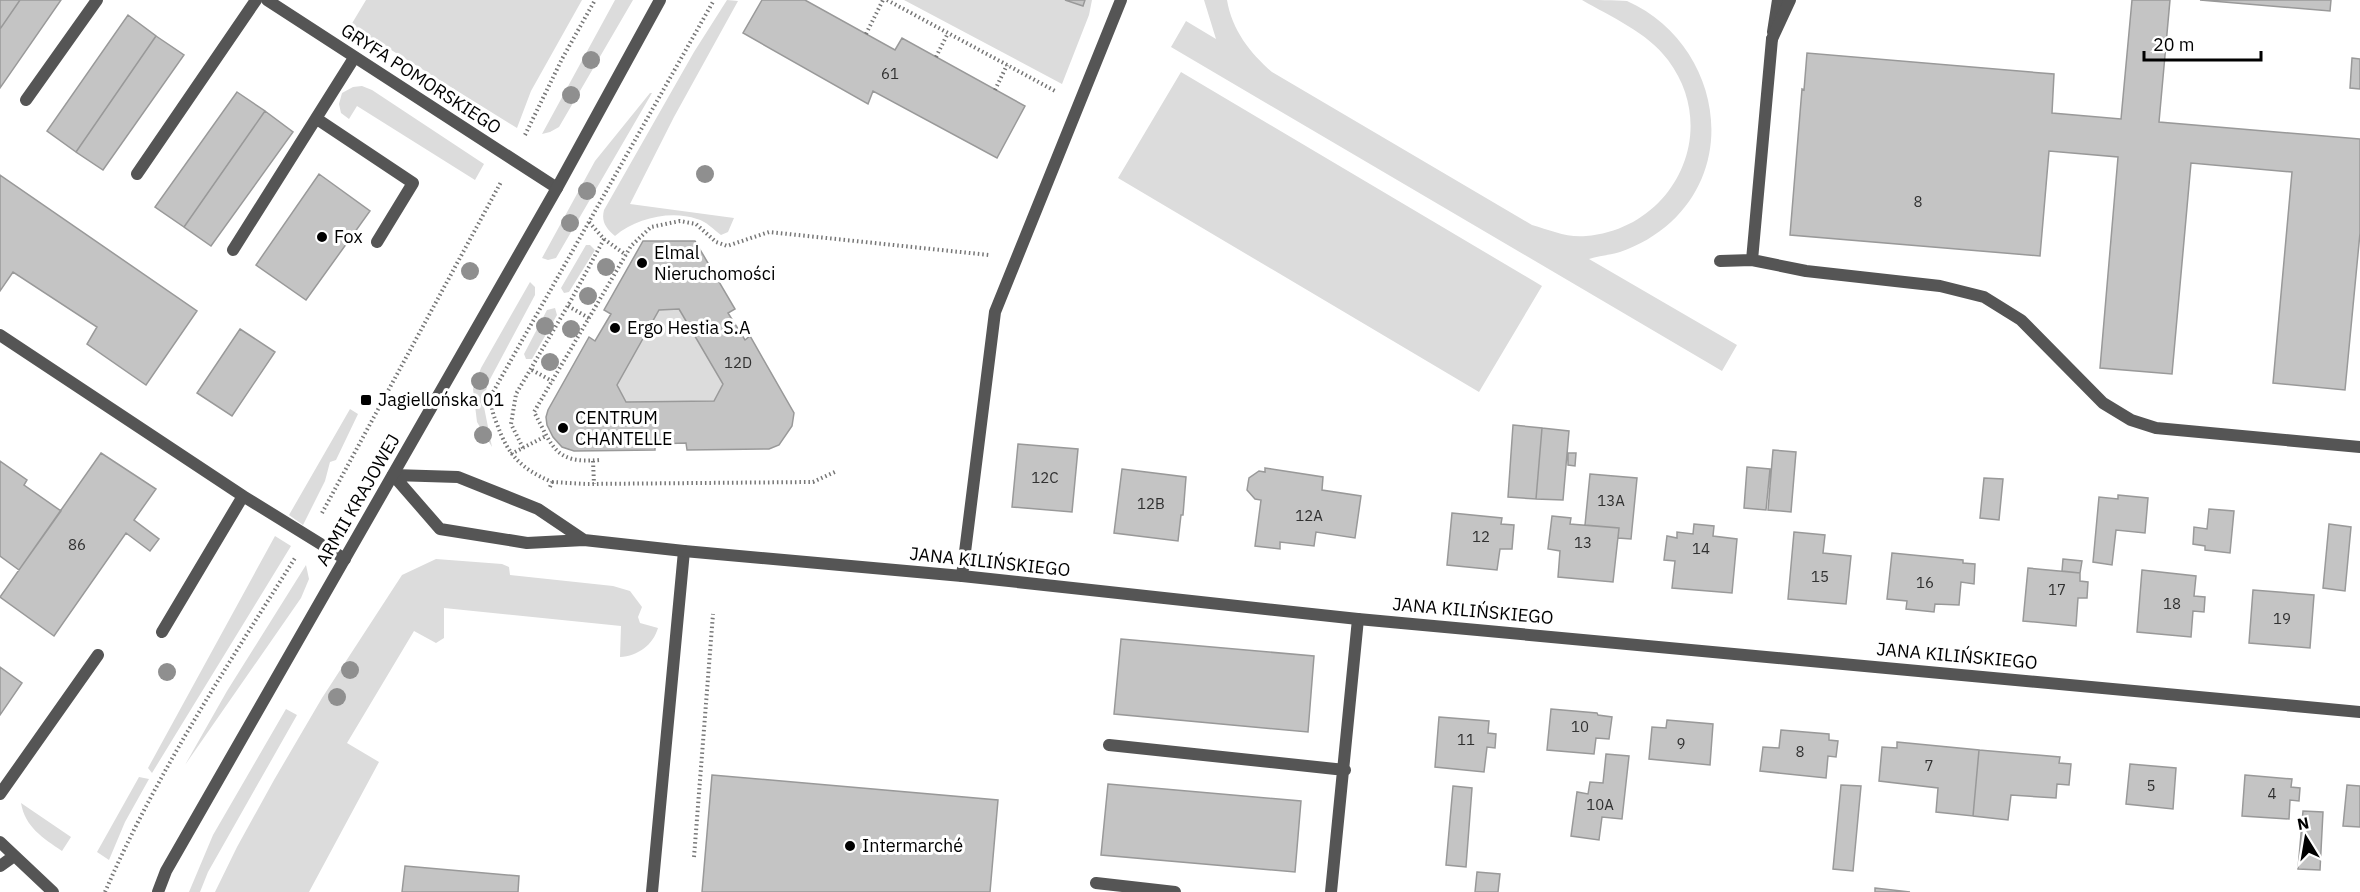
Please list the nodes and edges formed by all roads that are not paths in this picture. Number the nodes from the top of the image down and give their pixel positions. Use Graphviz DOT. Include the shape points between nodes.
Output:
graph roads {
  1 [pos="97,0"];
  2 [pos="256,0"];
  3 [pos="267,0"];
  4 [pos="660,0"];
  5 [pos="1121,0"];
  6 [pos="1778,0"];
  7 [pos="1790,0"];
  8 [pos="1772,39"];
  9 [pos="354,58"];
  10 [pos="26,100"];
  11 [pos="317,119"];
  12 [pos="137,174"];
  13 [pos="557,188"];
  14 [pos="377,242"];
  15 [pos="233,250"];
  16 [pos="1752,260"];
  17 [pos="1720,261"];
  18 [pos="0,335"];
  19 [pos="2360,447"];
  20 [pos="393,475"];
  21 [pos="243,496"];
  22 [pos="584,540"];
  23 [pos="684,551"];
  24 [pos="345,559"];
  25 [pos="962,576"];
  26 [pos="1358,619"];
  27 [pos="162,632"];
  28 [pos="98,655"];
  29 [pos="2360,712"];
  30 [pos="1110,745"];
  31 [pos="1345,771"];
  32 [pos="0,794"];
  33 [pos="0,842"];
  34 [pos="14,856"];
  35 [pos="0,866"];
  36 [pos="1096,884"];
  37 [pos="53,892"];
  38 [pos="158,892"];
  39 [pos="652,892"];
  40 [pos="1175,892"];
  41 [pos="1331,892"];
  1 -- 10 [label="street"];
  2 -- 12 [label="street"];
  3 -- 9 [label="street, GRYFA POMORSKIEGO"];
  4 -- 13 [label="street, ARMII KRAJOWEJ"];
  5 -- 25 [label="street" via="995,312"];
  6 -- 8 [label="street"];
  7 -- 8 [label="street"];
  8 -- 16 [label="street"];
  9 -- 11 [label="street"];
  9 -- 13 [label="street, GRYFA POMORSKIEGO"];
  11 -- 14 [label="street" via="413,183"];
  11 -- 15 [label="street"];
  13 -- 20 [label="street, ARMII KRAJOWEJ"];
  16 -- 17 [label="street"];
  16 -- 19 [label="street" via="1806,271 1940,285 1984,297 2021,320 2103,403 2132,420 2156,428"];
  18 -- 21 [label="street"];
  20 -- 22 [label="street, JANA KILIŃSKIEGO" via="459,477 538,509"];
  20 -- 22 [label="street, JANA KILIŃSKIEGO" via="440,529 527,543"];
  20 -- 24 [label="street, ARMII KRAJOWEJ"];
  21 -- 24 [label="street"];
  21 -- 27 [label="street"];
  22 -- 23 [label="street, JANA KILIŃSKIEGO"];
  23 -- 25 [label="street, JANA KILIŃSKIEGO"];
  23 -- 39 [label="street"];
  24 -- 38 [label="street, ARMII KRAJOWEJ" via="166,871"];
  25 -- 26 [label="street, JANA KILIŃSKIEGO"];
  26 -- 29 [label="street, JANA KILIŃSKIEGO"];
  26 -- 31 [label="street"];
  28 -- 32 [label="street"];
  30 -- 31 [label="street"];
  31 -- 41 [label="street"];
  33 -- 34 [label="street"];
  34 -- 35 [label="street"];
  34 -- 37 [label="street"];
  36 -- 40 [label="street"];
}
